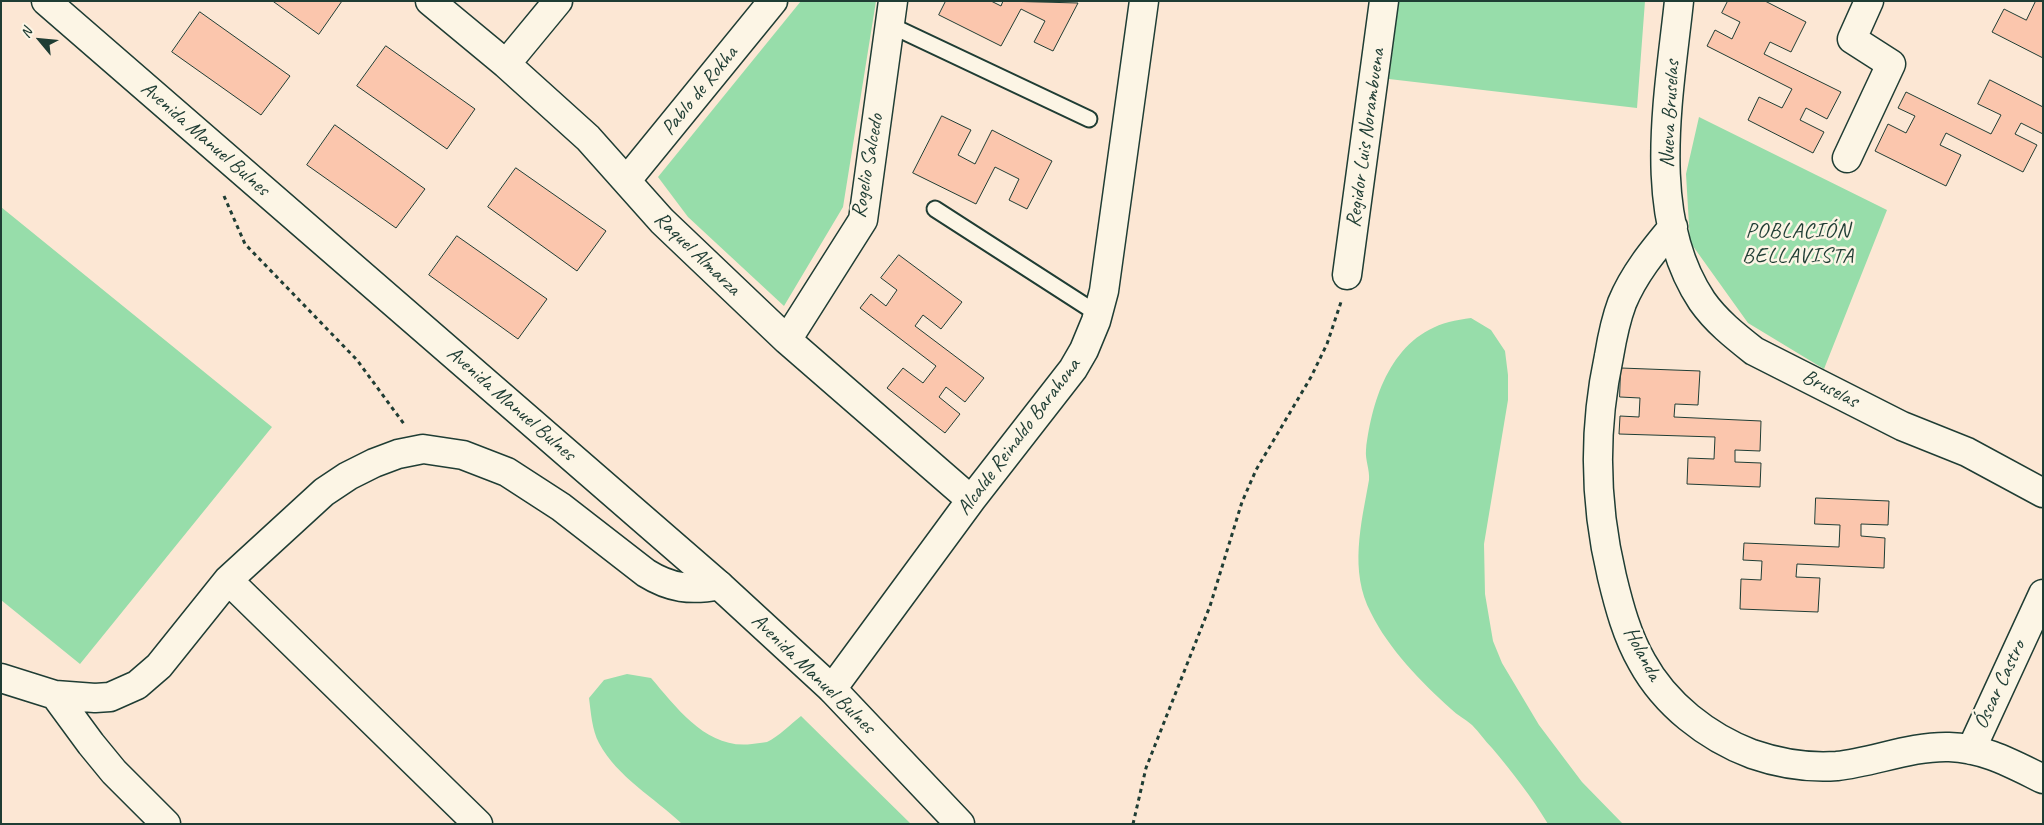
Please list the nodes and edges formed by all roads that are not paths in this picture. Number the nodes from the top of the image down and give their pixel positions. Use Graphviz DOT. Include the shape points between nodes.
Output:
graph roads {
  1 [pos="46,1"];
  2 [pos="430,1"];
  3 [pos="558,1"];
  4 [pos="773,1"];
  5 [pos="1144,1"];
  6 [pos="1384,1"];
  7 [pos="1679,1"];
  8 [pos="1870,1"];
  9 [pos="891,13"];
  10 [pos="506,64"];
  11 [pos="1089,119"];
  12 [pos="1847,158"];
  13 [pos="627,180"];
  14 [pos="935,209"];
  15 [pos="1673,227"];
  16 [pos="1347,276"];
  17 [pos="1098,314"];
  18 [pos="787,340"];
  19 [pos="2043,493"];
  20 [pos="971,500"];
  21 [pos="228,580"];
  22 [pos="719,585"];
  23 [pos="2043,594"];
  24 [pos="2,681"];
  25 [pos="832,689"];
  26 [pos="55,696"];
  27 [pos="1971,750"];
  28 [pos="2043,779"];
  29 [pos="166,824"];
  30 [pos="478,824"];
  31 [pos="960,824"];
  1 -- 22 [label="street, Avenida Manuel Bulnes"];
  2 -- 10 [label="street, Raquel Almarza"];
  3 -- 10 [label="street"];
  4 -- 13 [label="street, Pablo de Rokha"];
  5 -- 17 [label="street, Alcalde Reinaldo Barahona" via="1104,291"];
  6 -- 16 [label="street, Regidor Luis Norambuena"];
  7 -- 15 [label="street, Nueva Bruselas" via="1666,158"];
  8 -- 12 [label="street" via="1852,39 1891,64"];
  9 -- 11 [label="lane"];
  9 -- 18 [label="street, Rogelio Salcedo" via="863,220"];
  10 -- 13 [label="street, Raquel Almarza" via="588,138"];
  13 -- 18 [label="street, Raquel Almarza" via="662,221"];
  14 -- 17 [label="lane"];
  15 -- 19 [label="street, Bruselas" via="1684,266 1703,301 1733,335 1754,351 1902,426 1967,452"];
  15 -- 27 [label="street, Holanda" via="1637,274 1622,304 1611,343 1598,418 1599,508 1606,551 1628,636 1642,664 1678,708 1701,727 1752,754 1780,762 1837,766 1928,747"];
  17 -- 20 [label="street, Alcalde Reinaldo Barahona" via="1073,370"];
  18 -- 20 [label="street, Raquel Almarza"];
  20 -- 25 [label="street, Alcalde Reinaldo Barahona"];
  21 -- 22 [label="street" via="324,492 374,463 423,449 463,455 506,472 561,507 659,581 687,589"];
  21 -- 26 [label="street" via="159,666 137,685 110,697"];
  21 -- 30 [label="street"];
  22 -- 25 [label="street, Avenida Manuel Bulnes"];
  23 -- 27 [label="street, Óscar Castro"];
  24 -- 26 [label="street"];
  25 -- 31 [label="street, Avenida Manuel Bulnes"];
  26 -- 29 [label="street" via="114,772"];
  27 -- 28 [label="street, Holanda" via="2005,760"];
}
